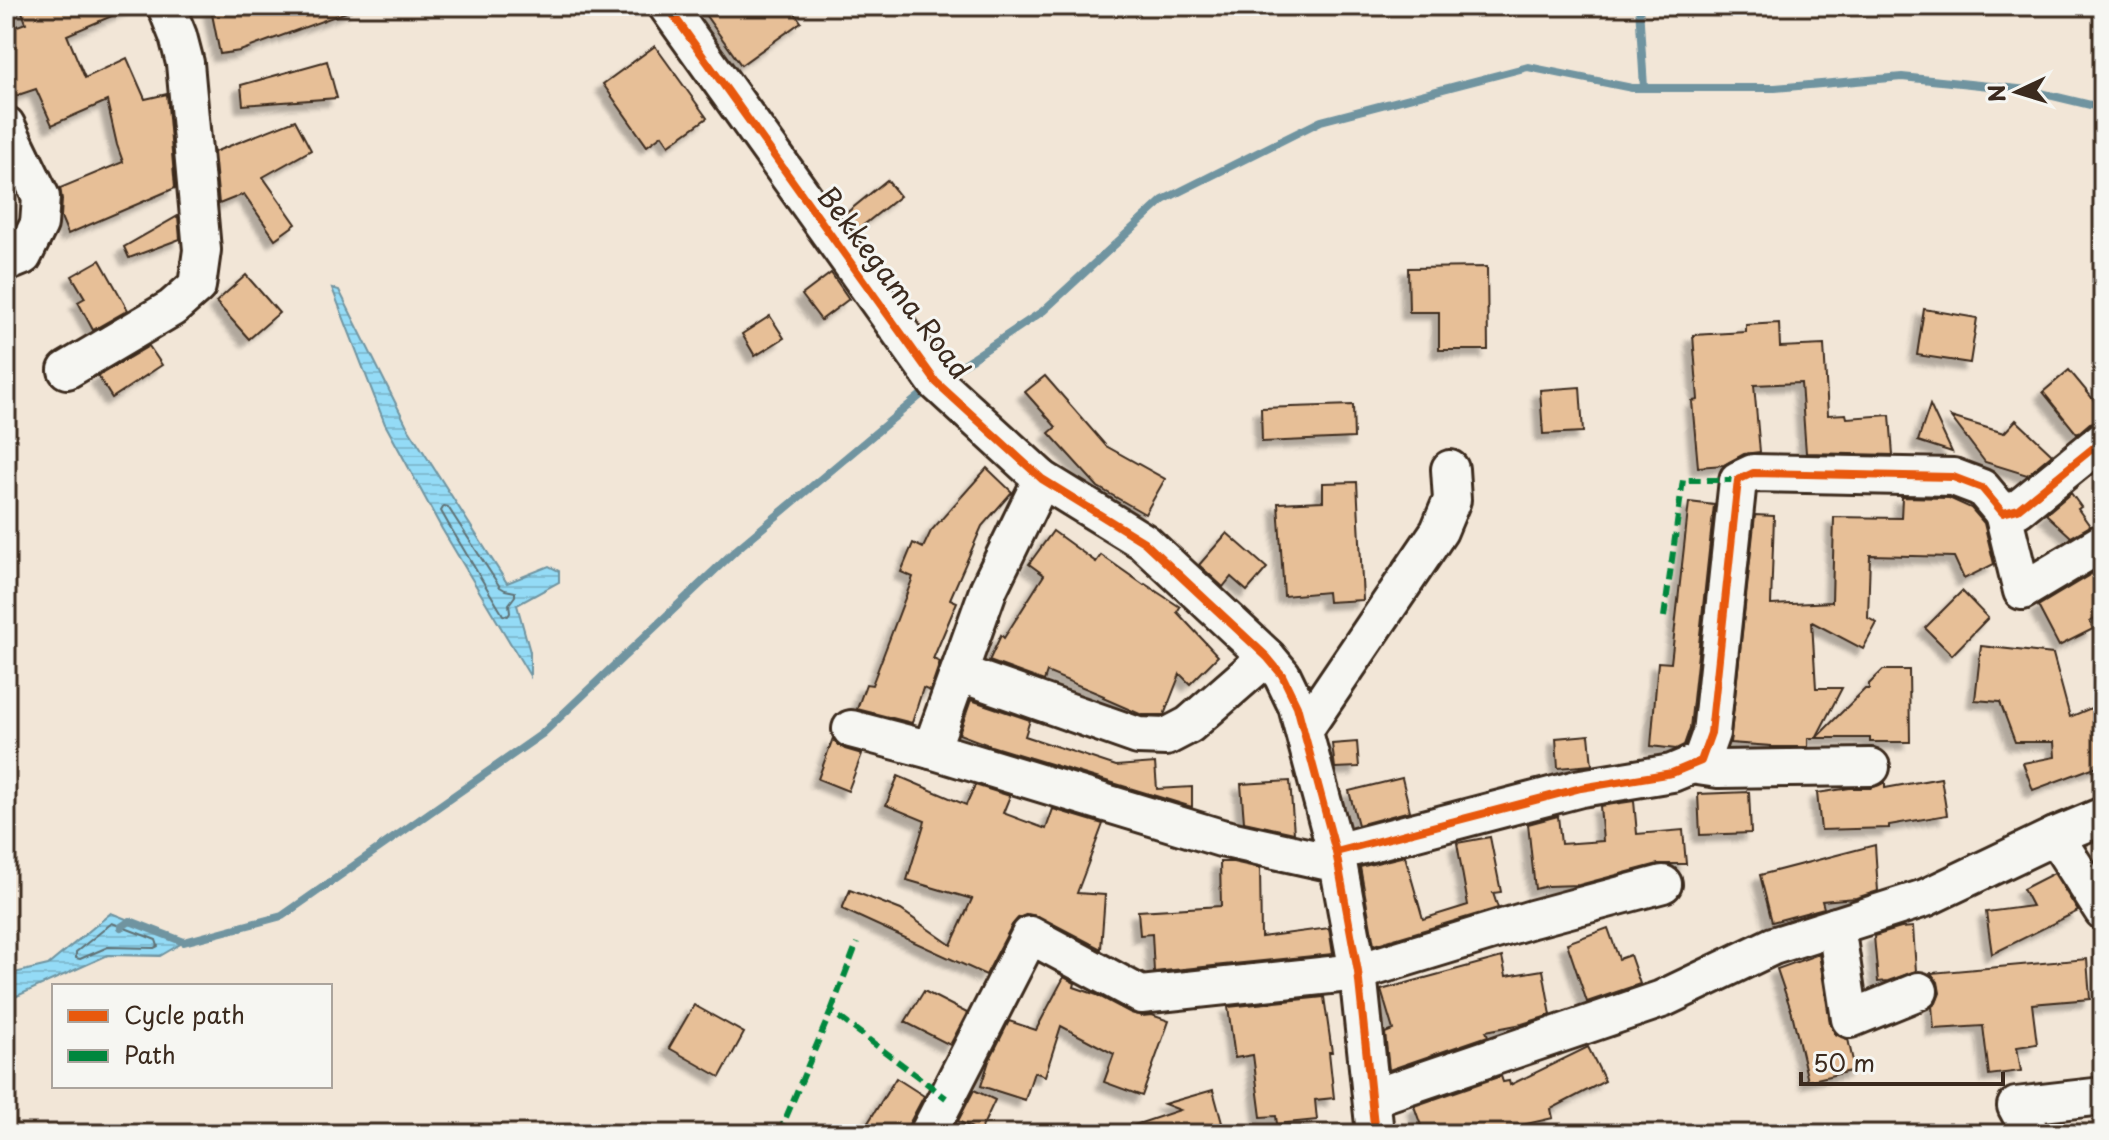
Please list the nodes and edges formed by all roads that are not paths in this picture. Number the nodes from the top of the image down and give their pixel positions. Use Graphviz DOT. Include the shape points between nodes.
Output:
graph roads {
  1 [pos="166,6"];
  2 [pos="667,6"];
  3 [pos="6,125"];
  4 [pos="6,263"];
  5 [pos="67,370"];
  6 [pos="2103,440"];
  7 [pos="1450,469"];
  8 [pos="1042,479"];
  9 [pos="2003,513"];
  10 [pos="2102,543"];
  11 [pos="1267,657"];
  12 [pos="959,673"];
  13 [pos="851,729"];
  14 [pos="1304,730"];
  15 [pos="931,750"];
  16 [pos="1691,765"];
  17 [pos="1871,767"];
  18 [pos="2103,816"];
  19 [pos="2055,836"];
  20 [pos="1337,858"];
  21 [pos="1663,884"];
  22 [pos="2103,911"];
  23 [pos="1836,926"];
  24 [pos="1358,972"];
  25 [pos="1919,991"];
  26 [pos="2103,1096"];
  27 [pos="1372,1098"];
  28 [pos="928,1134"];
  29 [pos="1375,1134"];
  30 [pos="2031,1134"];
  1 -- 5 [label="street" via="185,63 202,250 197,286 172,308"];
  2 -- 8 [label="street, Bekkegama Road" via="936,382"];
  3 -- 4 [label="street" via="41,197 39,224 23,256"];
  6 -- 9 [label="street" via="2018,509"];
  7 -- 14 [label="street" via="1452,500 1439,531"];
  8 -- 11 [label="street, Bekkegama Road" via="1144,542"];
  8 -- 12 [label="street" via="989,588"];
  9 -- 10 [label="street" via="2022,591"];
  9 -- 16 [label="street" via="1982,488 1953,477 1753,473 1738,480 1711,733 1701,761"];
  11 -- 12 [label="street" via="1189,725 1166,737 1138,736"];
  11 -- 14 [label="street, Bekkegama Road" via="1282,675"];
  12 -- 15 [label="street"];
  13 -- 15 [label="street"];
  14 -- 20 [label="street, Bekkegama Road"];
  15 -- 20 [label="street" via="1221,838"];
  16 -- 17 [label="street"];
  16 -- 20 [label="street" via="1581,788"];
  18 -- 19 [label="street"];
  19 -- 22 [label="street"];
  19 -- 23 [label="street" via="1925,898"];
  20 -- 24 [label="street, Bekkegama Road"];
  21 -- 24 [label="street"];
  23 -- 25 [label="street" via="1850,1019"];
  23 -- 27 [label="street" via="1773,946 1662,999"];
  24 -- 27 [label="street, Bekkegama Road"];
  24 -- 28 [label="street" via="1141,995 1030,935"];
  26 -- 30 [label="street" via="2016,1106"];
  27 -- 29 [label="street, Bekkegama Road"];
}
